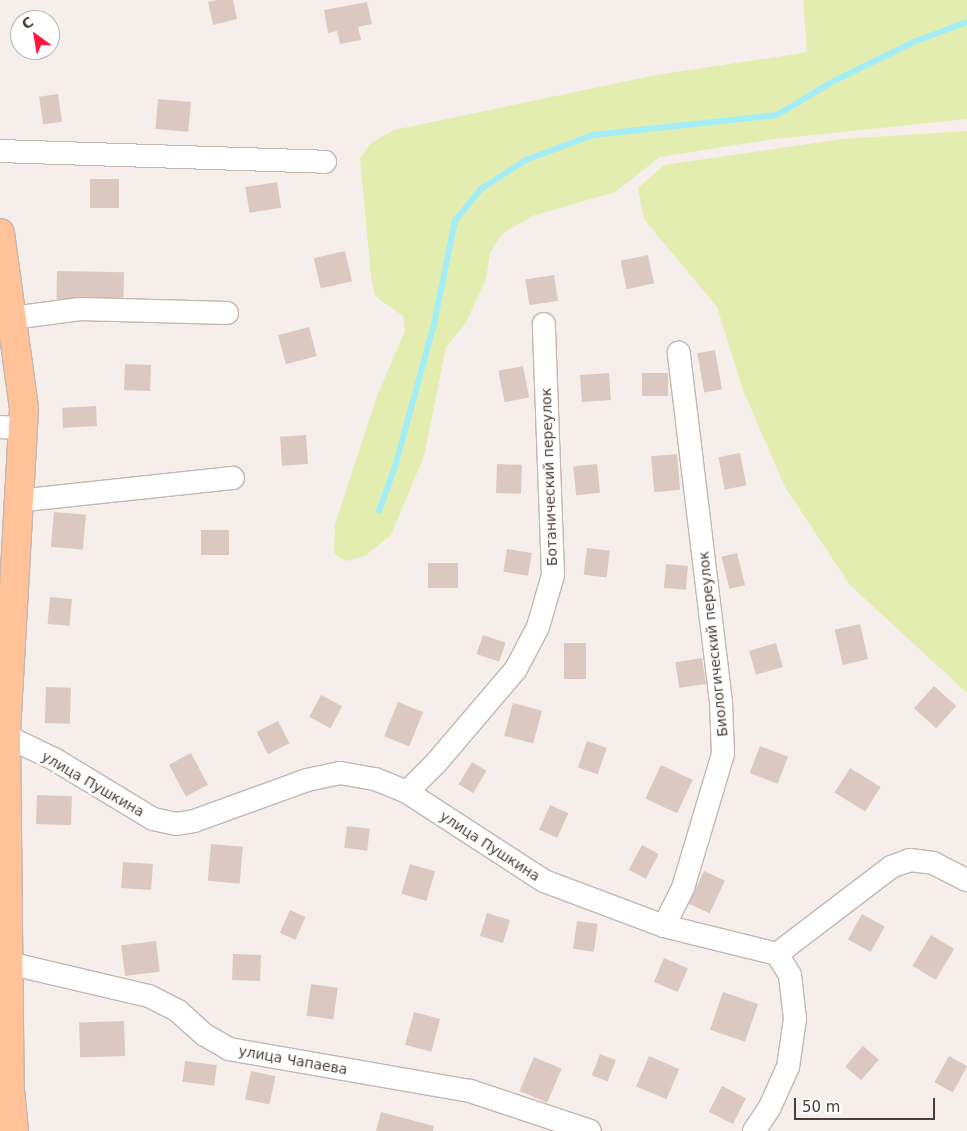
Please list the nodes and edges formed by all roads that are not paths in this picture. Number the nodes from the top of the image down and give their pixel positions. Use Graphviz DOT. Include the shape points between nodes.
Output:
graph roads {
  1 [pos="0,151"];
  2 [pos="325,162"];
  3 [pos="0,233"];
  4 [pos="227,313"];
  5 [pos="12,318"];
  6 [pos="544,324"];
  7 [pos="679,353"];
  8 [pos="11,428"];
  9 [pos="233,478"];
  10 [pos="17,501"];
  11 [pos="3,652"];
  12 [pos="6,736"];
  13 [pos="407,792"];
  14 [pos="967,880"];
  15 [pos="664,926"];
  16 [pos="777,954"];
  17 [pos="8,963"];
  18 [pos="14,1131"];
  19 [pos="590,1131"];
  20 [pos="754,1131"];
  1 -- 2 [label="street"];
  3 -- 5 [label="main road"];
  4 -- 5 [label="street" via="80,309"];
  5 -- 8 [label="main road" via="24,409"];
  6 -- 13 [label="street, Ботанический переулок" via="553,575 538,627 516,669"];
  7 -- 15 [label="street, Биологический переулок" via="721,702 723,754 683,888"];
  8 -- 10 [label="main road"];
  9 -- 10 [label="street"];
  10 -- 11 [label="main road"];
  11 -- 12 [label="main road"];
  12 -- 13 [label="street, улица Пушкина" via="54,759 153,819 176,824 194,821 307,780 340,773 375,778"];
  12 -- 17 [label="main road"];
  13 -- 15 [label="street, улица Пушкина" via="544,881"];
  14 -- 16 [label="street" via="932,864 910,860 891,868"];
  15 -- 16 [label="street, улица Пушкина"];
  16 -- 20 [label="street" via="790,975 795,1019 788,1067 769,1109"];
  17 -- 18 [label="main road" via="10,1090"];
  17 -- 19 [label="street, улица Чапаева" via="149,996 178,1010 205,1035 230,1049 470,1091"];
}
